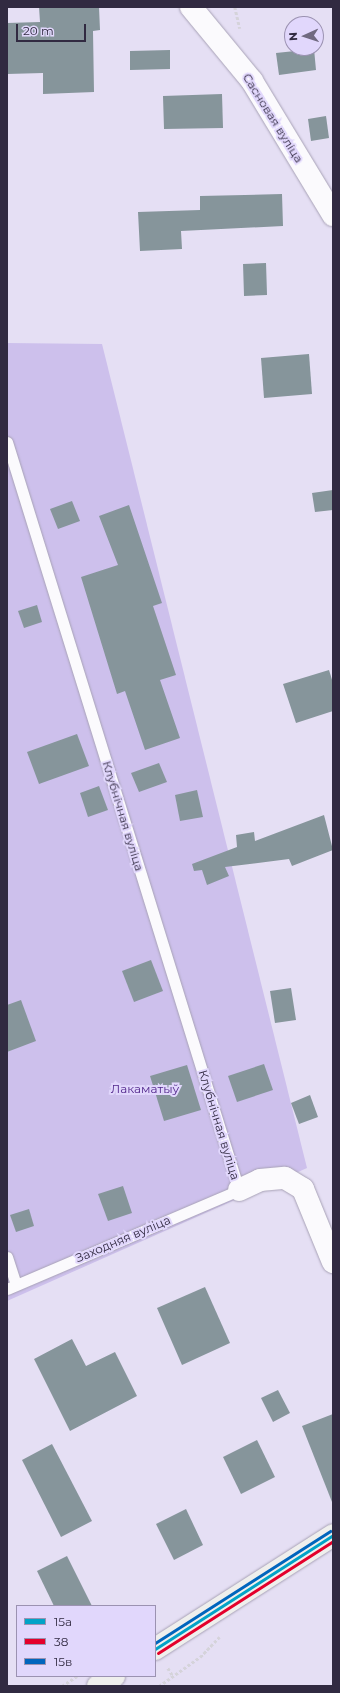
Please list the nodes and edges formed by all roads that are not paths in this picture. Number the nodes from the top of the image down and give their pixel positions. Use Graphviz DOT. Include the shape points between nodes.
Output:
graph roads {
  1 [pos="191,7"];
  2 [pos="333,215"];
  3 [pos="7,442"];
  4 [pos="239,1190"];
  5 [pos="7,1257"];
  6 [pos="333,1262"];
  7 [pos="12,1286"];
  8 [pos="333,1535"];
  9 [pos="156,1648"];
  10 [pos="112,1677"];
  11 [pos="98,1686"];
  1 -- 2 [label="street, Сасновая вуліца" via="252,81"];
  3 -- 4 [label="lane, Клубнічная вуліца"];
  4 -- 6 [label="street" via="260,1180 285,1178 303,1189"];
  4 -- 7 [label="lane, Заходняя вуліца"];
  5 -- 7 [label="lane"];
  8 -- 9 [label="main road"];
  10 -- 11 [label="main road"];
}
